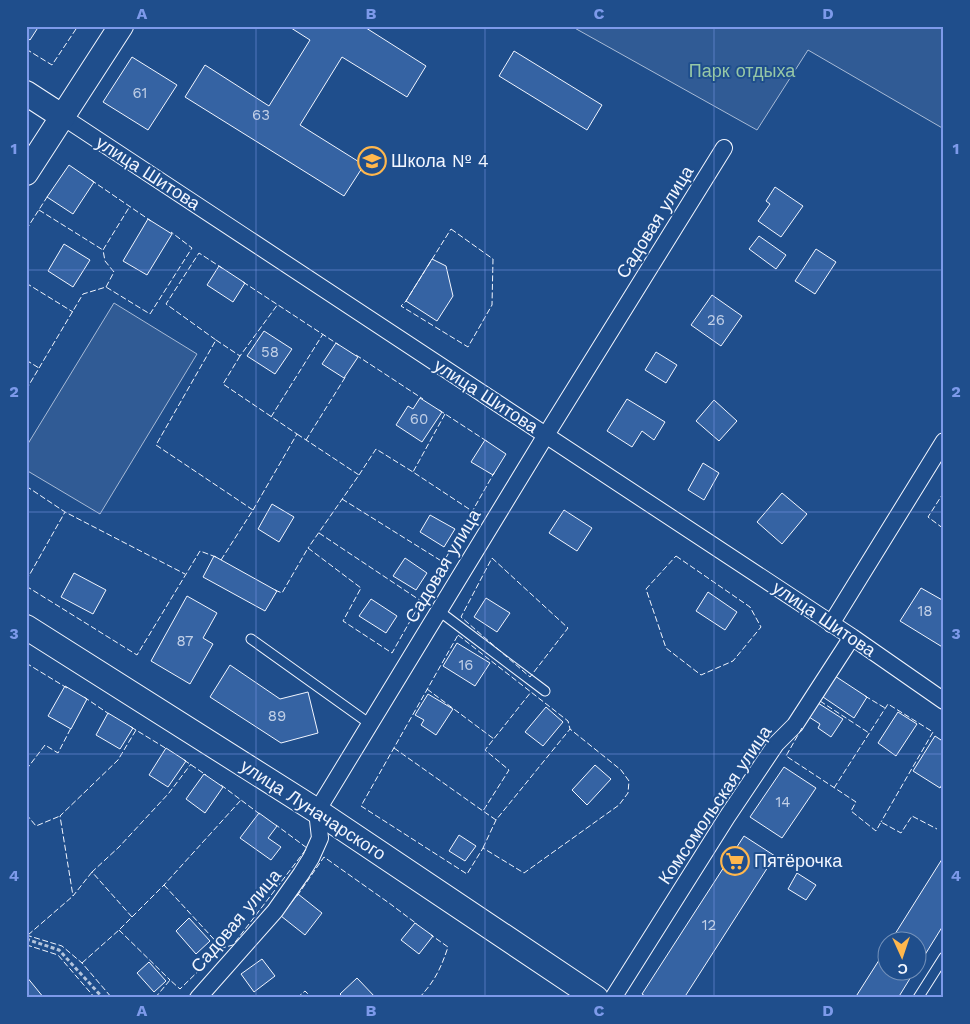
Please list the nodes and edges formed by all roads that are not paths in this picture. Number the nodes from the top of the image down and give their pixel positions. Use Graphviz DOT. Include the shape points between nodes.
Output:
graph roads {
  1 [pos="121,26"];
  2 [pos="26,94"];
  3 [pos="63,117"];
  4 [pos="724,148"];
  5 [pos="26,173"];
  6 [pos="546,435"];
  7 [pos="944,441"];
  8 [pos="439,611"];
  9 [pos="831,624"];
  10 [pos="26,627"];
  11 [pos="852,637"];
  12 [pos="251,639"];
  13 [pos="545,691"];
  14 [pos="944,701"];
  15 [pos="370,724"];
  16 [pos="317,811"];
  17 [pos="944,957"];
  18 [pos="589,996"];
  19 [pos="198,998"];
  20 [pos="613,998"];
  21 [pos="918,998"];
  1 -- 3 [label="street"];
  2 -- 3 [label="street, улица Шитова"];
  3 -- 5 [label="street"];
  3 -- 6 [label="street, улица Шитова"];
  4 -- 6 [label="street, Садовая улица"];
  6 -- 8 [label="street, Садовая улица"];
  6 -- 9 [label="street, улица Шитова"];
  7 -- 9 [label="street"];
  8 -- 13 [label="lane"];
  8 -- 15 [label="street, Садовая улица"];
  9 -- 11 [label="street, улица Шитова"];
  10 -- 16 [label="street, улица Луначарского"];
  11 -- 14 [label="street, улица Шитова"];
  11 -- 20 [label="street, Комсомольская улица" via="796,725 776,744 727,817"];
  12 -- 15 [label="lane"];
  15 -- 16 [label="street, Садовая улица"];
  16 -- 18 [label="street, улица Луначарского"];
  16 -- 19 [label="street, Садовая улица" via="320,838 301,874 275,911"];
  17 -- 21 [label="lane"];
}
